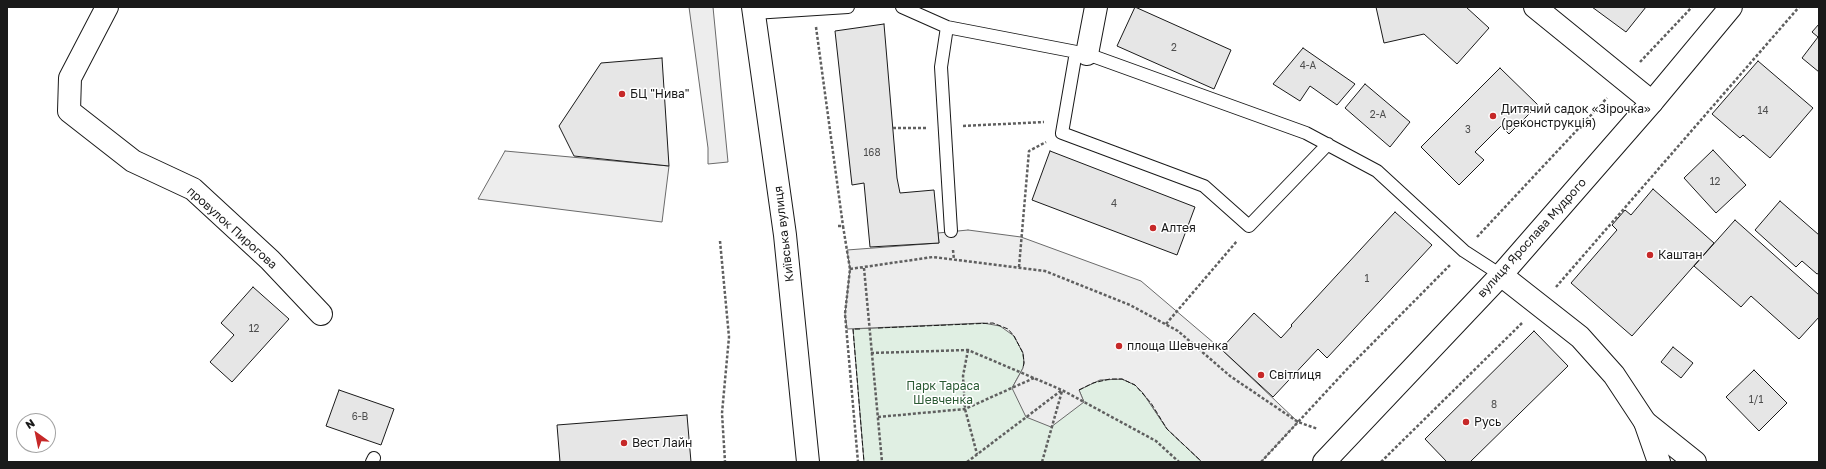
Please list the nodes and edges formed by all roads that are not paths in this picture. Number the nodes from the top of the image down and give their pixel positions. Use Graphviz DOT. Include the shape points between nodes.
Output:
graph roads {
  1 [pos="107,7"];
  2 [pos="848,7"];
  3 [pos="902,7"];
  4 [pos="1096,7"];
  5 [pos="1535,7"];
  6 [pos="1731,7"];
  7 [pos="753,10"];
  8 [pos="947,27"];
  9 [pos="1081,53"];
  10 [pos="1652,102"];
  11 [pos="1328,144"];
  12 [pos="951,231"];
  13 [pos="1501,275"];
  14 [pos="321,314"];
  15 [pos="1646,422"];
  16 [pos="808,462"];
  17 [pos="1324,462"];
  18 [pos="1659,462"];
  19 [pos="1695,462"];
  1 -- 14 [label="main road, провулок Пирогова" via="70,78 69,111 134,161 193,189 270,260"];
  2 -- 7 [label="lane"];
  3 -- 8 [label="lane"];
  4 -- 9 [label="main road"];
  5 -- 10 [label="main road"];
  6 -- 10 [label="main road, вулиця Ярослава Мудрого"];
  7 -- 16 [label="main road, Київська вулиця" via="785,235"];
  8 -- 9 [label="lane"];
  8 -- 12 [label="lane" via="941,67"];
  9 -- 11 [label="lane" via="1306,133"];
  9 -- 11 [label="lane" via="1063,127 1204,186 1250,226"];
  10 -- 13 [label="main road, вулиця Ярослава Мудрого"];
  11 -- 13 [label="lane" via="1377,171 1464,250"];
  13 -- 15 [label="main road" via="1580,337 1614,375"];
  13 -- 17 [label="main road, вулиця Ярослава Мудрого"];
  15 -- 18 [label="main road"];
  15 -- 19 [label="main road"];
}
